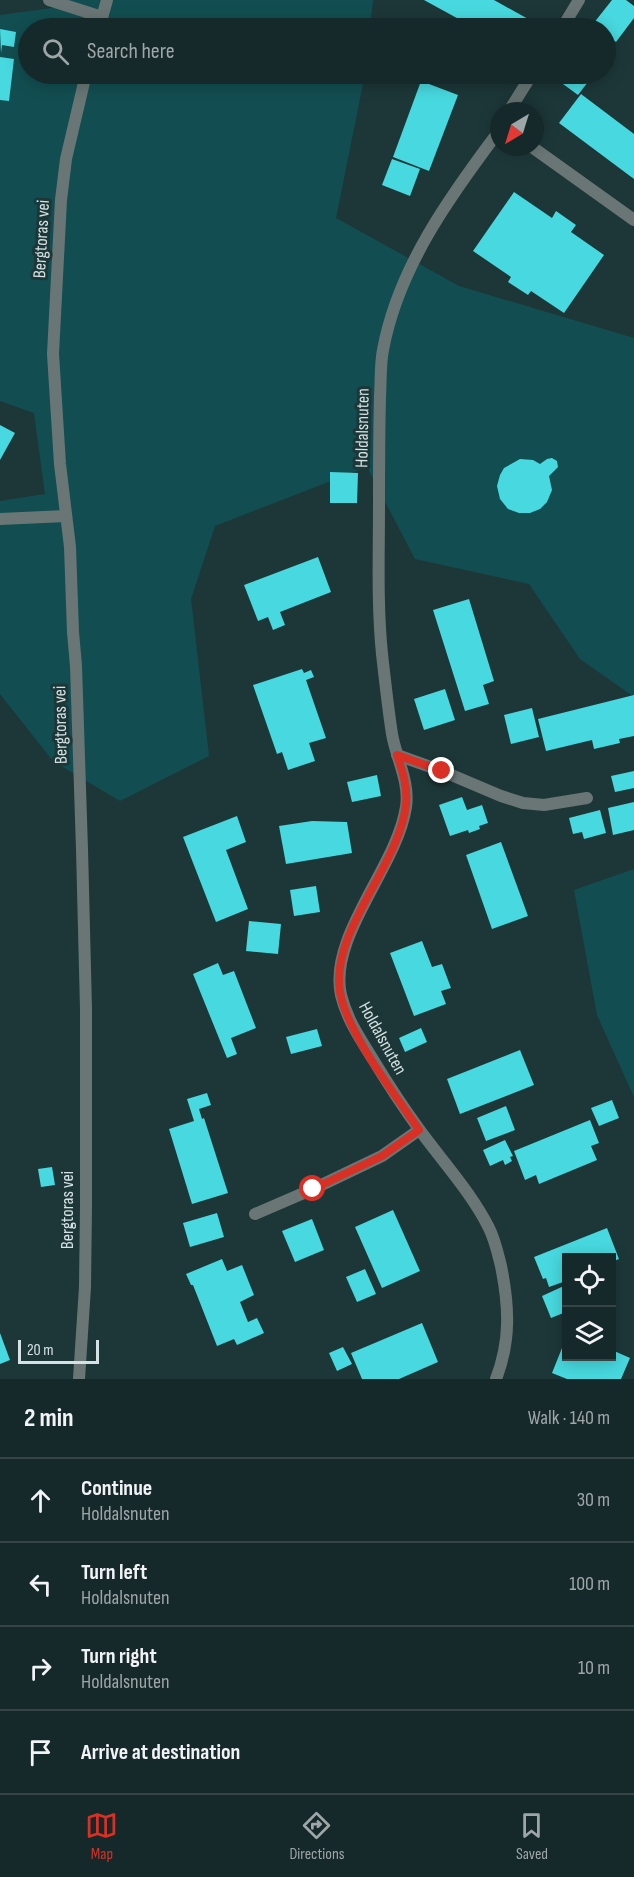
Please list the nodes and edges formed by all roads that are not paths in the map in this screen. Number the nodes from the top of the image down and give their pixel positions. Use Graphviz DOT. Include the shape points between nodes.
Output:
graph roads {
  1 [pos="49,0"];
  2 [pos="107,0"];
  3 [pos="579,0"];
  4 [pos="89,18"];
  5 [pos="102,18"];
  6 [pos="567,18"];
  7 [pos="84,84"];
  8 [pos="526,84"];
  9 [pos="515,102"];
  10 [pos="490,143"];
  11 [pos="544,156"];
  12 [pos="634,220"];
  13 [pos="66,516"];
  14 [pos="0,519"];
  15 [pos="397,755"];
  16 [pos="587,798"];
  17 [pos="419,1130"];
  18 [pos="255,1214"];
  19 [pos="79,1379"];
  20 [pos="496,1379"];
  1 -- 4 [label="street"];
  2 -- 5 [label="street"];
  3 -- 6 [label="street"];
  7 -- 13 [label="street, Bergtoras vei" via="61,200 52,354"];
  8 -- 9 [label="street"];
  10 -- 15 [label="street, Holdalsnuten" via="457,186 425,241 403,284 382,352 378,582 382,659"];
  11 -- 12 [label="street"];
  13 -- 14 [label="street"];
  13 -- 19 [label="street, Bergtoras vei" via="76,666 86,1009 85,1287"];
  15 -- 16 [label="street" via="523,803 544,805"];
  15 -- 17 [label="street, Holdalsnuten" via="407,802 403,823 342,955 340,991 356,1032"];
  17 -- 18 [label="street" via="382,1156"];
  17 -- 20 [label="street, Holdalsnuten" via="478,1210 498,1251 508,1299 506,1345"];
}
